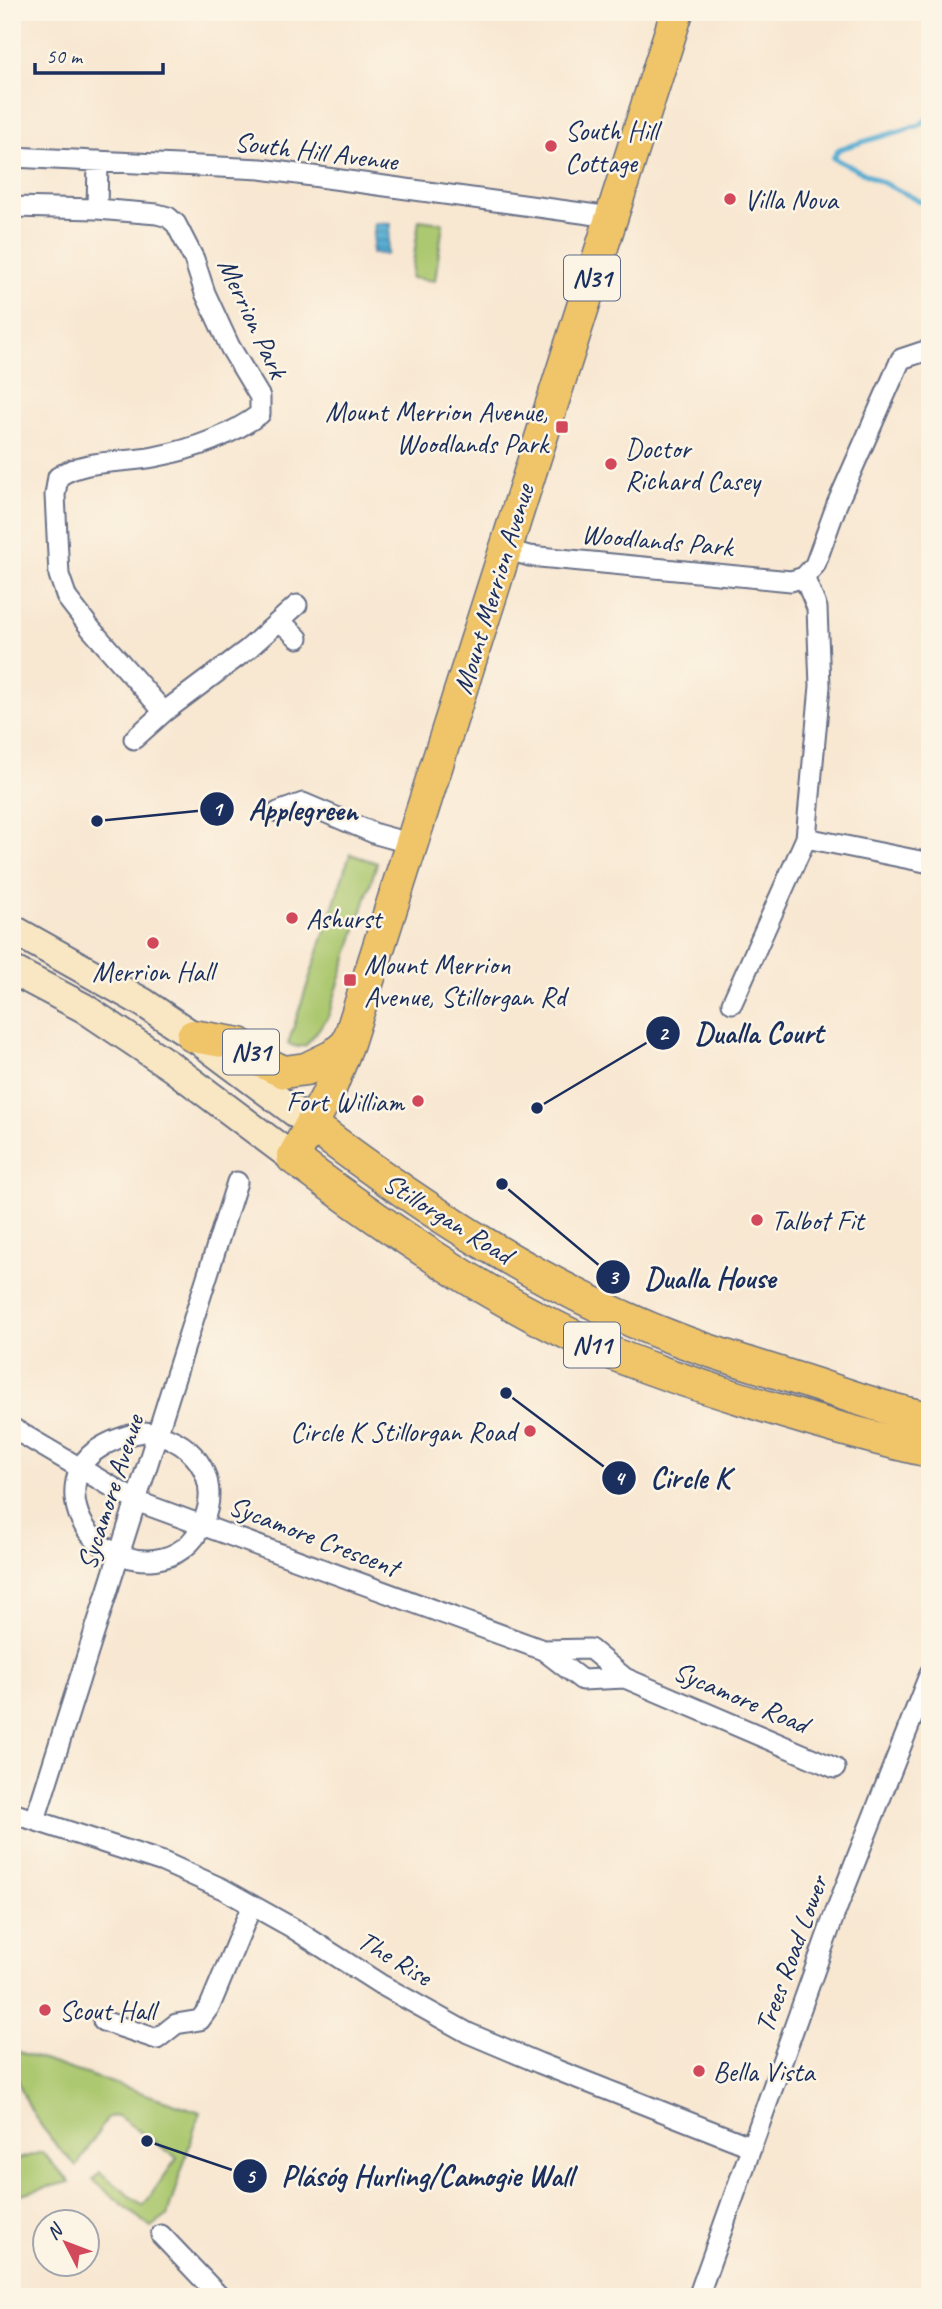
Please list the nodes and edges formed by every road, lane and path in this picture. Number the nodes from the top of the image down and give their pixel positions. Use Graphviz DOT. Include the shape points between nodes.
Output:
graph roads {
  1 [pos="677,12"];
  2 [pos="12,157"];
  3 [pos="98,161"];
  4 [pos="12,207"];
  5 [pos="97,209"];
  6 [pos="611,217"];
  7 [pos="930,353"];
  8 [pos="505,549"];
  9 [pos="804,577"];
  10 [pos="297,605"];
  11 [pos="280,621"];
  12 [pos="298,638"];
  13 [pos="164,712"];
  14 [pos="134,739"];
  15 [pos="278,812"];
  16 [pos="806,838"];
  17 [pos="412,844"];
  18 [pos="930,863"];
  19 [pos="12,929"];
  20 [pos="12,970"];
  21 [pos="732,1003"];
  22 [pos="193,1036"];
  23 [pos="348,1043"];
  24 [pos="234,1113"];
  25 [pos="312,1125"];
  26 [pos="293,1158"];
  27 [pos="237,1182"];
  28 [pos="930,1418"];
  29 [pos="12,1428"];
  30 [pos="158,1433"];
  31 [pos="930,1451"];
  32 [pos="80,1469"];
  33 [pos="136,1501"];
  34 [pos="203,1524"];
  35 [pos="119,1556"];
  36 [pos="406,1601"];
  37 [pos="543,1650"];
  38 [pos="930,1673"];
  39 [pos="625,1678"];
  40 [pos="835,1768"];
  41 [pos="12,1813"];
  42 [pos="36,1820"];
  43 [pos="252,1905"];
  44 [pos="103,2021"];
  45 [pos="752,2147"];
  46 [pos="162,2235"];
  47 [pos="220,2297"];
  48 [pos="698,2297"];
  1 -- 6 [label="highway, Mount Merrion Avenue / N31"];
  2 -- 3 [label="street, South Hill Avenue"];
  3 -- 5 [label="street"];
  3 -- 6 [label="street, South Hill Avenue" via="261,169"];
  4 -- 5 [label="street, Merrion Park"];
  5 -- 13 [label="street, Merrion Park" via="157,214 176,224 225,336 260,397 260,414 190,448 70,469 58,477 59,575 68,598"];
  6 -- 8 [label="highway, Mount Merrion Avenue / N31"];
  7 -- 9 [label="street" via="901,359 836,504 815,565"];
  8 -- 9 [label="street, Woodlands Park" via="529,556 791,581"];
  8 -- 17 [label="highway, Mount Merrion Avenue / N31"];
  9 -- 16 [label="street" via="817,608 820,686"];
  10 -- 11 [label="street"];
  11 -- 12 [label="street"];
  11 -- 13 [label="street"];
  13 -- 14 [label="street"];
  15 -- 17 [label="street" via="303,803"];
  16 -- 18 [label="street"];
  16 -- 21 [label="street"];
  17 -- 23 [label="highway, Mount Merrion Avenue / N31"];
  19 -- 22 [label="main road, Stillorgan Road" via="121,989"];
  20 -- 24 [label="main road, Stillorgan Road" via="84,1008"];
  22 -- 23 [label="highway, N31" via="240,1044 284,1072 306,1069"];
  22 -- 24 [label="main road" via="239,1076 249,1103"];
  22 -- 25 [label="main road, Stillorgan Road"];
  23 -- 25 [label="highway, Mount Merrion Avenue / N31"];
  24 -- 26 [label="main road, Stillorgan Road"];
  25 -- 26 [label="highway, Mount Merrion Avenue / N31"];
  25 -- 28 [label="highway, Stillorgan Road / N11" via="374,1172 465,1230 607,1309 687,1343"];
  26 -- 31 [label="highway, Stillorgan Road / N11" via="382,1223 496,1296 595,1347 779,1411"];
  27 -- 30 [label="street, Sycamore Avenue"];
  29 -- 32 [label="street, Sycamore Crescent"];
  30 -- 32 [label="street" via="125,1435 92,1453"];
  30 -- 33 [label="street, Sycamore Avenue"];
  30 -- 34 [label="street, Sycamore Crescent" via="188,1448 201,1465 209,1504"];
  32 -- 33 [label="street, Sycamore Crescent"];
  32 -- 35 [label="street, Sycamore Crescent" via="75,1507 80,1520 88,1534"];
  33 -- 34 [label="street, Sycamore Crescent"];
  33 -- 35 [label="street, Sycamore Avenue"];
  34 -- 35 [label="street, Sycamore Crescent" via="194,1538 166,1558 150,1561"];
  34 -- 36 [label="street, Sycamore Crescent"];
  35 -- 42 [label="street, Sycamore Avenue"];
  36 -- 37 [label="street, Sycamore Road"];
  37 -- 39 [label="street, Sycamore Road" via="582,1680"];
  37 -- 39 [label="street, Sycamore Road" via="590,1649"];
  38 -- 45 [label="street, Trees Road Lower" via="844,1888"];
  39 -- 40 [label="street, Sycamore Road"];
  41 -- 42 [label="street, The Rise"];
  42 -- 43 [label="street, The Rise" via="163,1862"];
  43 -- 44 [label="street" via="200,2020 176,2024 157,2039"];
  43 -- 45 [label="street, The Rise" via="468,2033"];
  45 -- 48 [label="street, Trees Road Lower"];
  46 -- 47 [label="street"];
}
